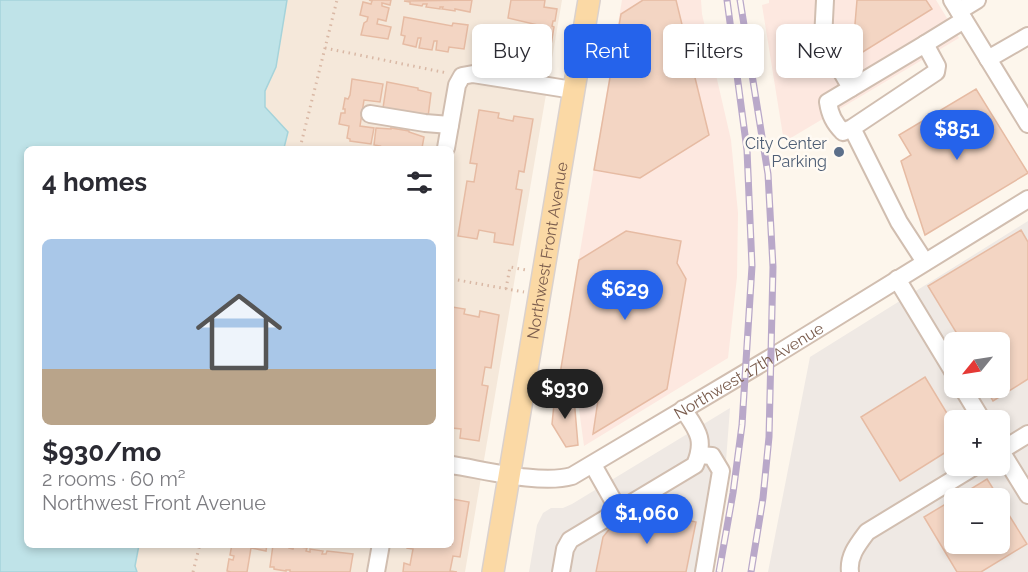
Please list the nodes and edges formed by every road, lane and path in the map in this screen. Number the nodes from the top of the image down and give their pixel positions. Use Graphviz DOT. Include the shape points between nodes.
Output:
graph roads {
  1 [pos="337,0"];
  2 [pos="589,0"];
  3 [pos="825,0"];
  4 [pos="977,0"];
  5 [pos="958,10"];
  6 [pos="1028,36"];
  7 [pos="925,44"];
  8 [pos="325,48"];
  9 [pos="988,59"];
  10 [pos="462,76"];
  11 [pos="851,88"];
  12 [pos="573,90"];
  13 [pos="370,114"];
  14 [pos="1028,124"];
  15 [pos="450,125"];
  16 [pos="847,130"];
  17 [pos="300,146"];
  18 [pos="446,146"];
  19 [pos="1028,199"];
  20 [pos="925,262"];
  21 [pos="542,273"];
  22 [pos="454,279"];
  23 [pos="897,279"];
  24 [pos="506,289"];
  25 [pos="512,290"];
  26 [pos="944,357"];
  27 [pos="683,409"];
  28 [pos="1028,434"];
  29 [pos="1010,444"];
  30 [pos="699,455"];
  31 [pos="454,465"];
  32 [pos="594,465"];
  33 [pos="1010,466"];
  34 [pos="509,474"];
  35 [pos="959,476"];
  36 [pos="1028,495"];
  37 [pos="619,511"];
  38 [pos="199,548"];
  39 [pos="380,548"];
  40 [pos="850,565"];
  41 [pos="193,572"];
  42 [pos="376,572"];
  43 [pos="493,572"];
  44 [pos="561,572"];
  45 [pos="704,572"];
  1 -- 8 [label="path"];
  2 -- 12 [label="main road, Northwest Front Avenue"];
  3 -- 11 [label="street" via="823,39"];
  4 -- 5 [label="street"];
  5 -- 7 [label="street"];
  5 -- 9 [label="street"];
  6 -- 9 [label="street"];
  7 -- 11 [label="street"];
  7 -- 16 [label="street" via="937,66 936,72"];
  8 -- 10 [label="path"];
  8 -- 17 [label="path"];
  9 -- 14 [label="street"];
  10 -- 12 [label="street" via="473,74"];
  10 -- 15 [label="street"];
  11 -- 16 [label="street" via="828,102 830,113"];
  12 -- 21 [label="main road, Northwest Front Avenue"];
  13 -- 15 [label="street"];
  15 -- 18 [label="street"];
  16 -- 20 [label="street"];
  19 -- 20 [label="street, Northwest 17th Avenue"];
  20 -- 23 [label="street, Northwest 17th Avenue"];
  21 -- 24 [label="path" via="510,267"];
  21 -- 34 [label="main road, Northwest Front Avenue"];
  22 -- 24 [label="path"];
  23 -- 26 [label="street"];
  23 -- 27 [label="street, Northwest 17th Avenue"];
  24 -- 25 [label="path"];
  27 -- 30 [label="street" via="701,440"];
  27 -- 32 [label="street, Northwest 17th Avenue"];
  28 -- 29 [label="street"];
  30 -- 37 [label="street" via="695,465"];
  30 -- 45 [label="street" via="712,456 721,471"];
  31 -- 34 [label="street, Northwest 17th Avenue"];
  32 -- 34 [label="street, Northwest 17th Avenue" via="562,479"];
  32 -- 37 [label="street"];
  33 -- 36 [label="street"];
  34 -- 43 [label="main road, Northwest Front Avenue"];
  35 -- 40 [label="street" via="867,532 855,547"];
  37 -- 44 [label="street" via="570,540 564,549"];
  38 -- 41 [label="path"];
  39 -- 42 [label="street"];
}
